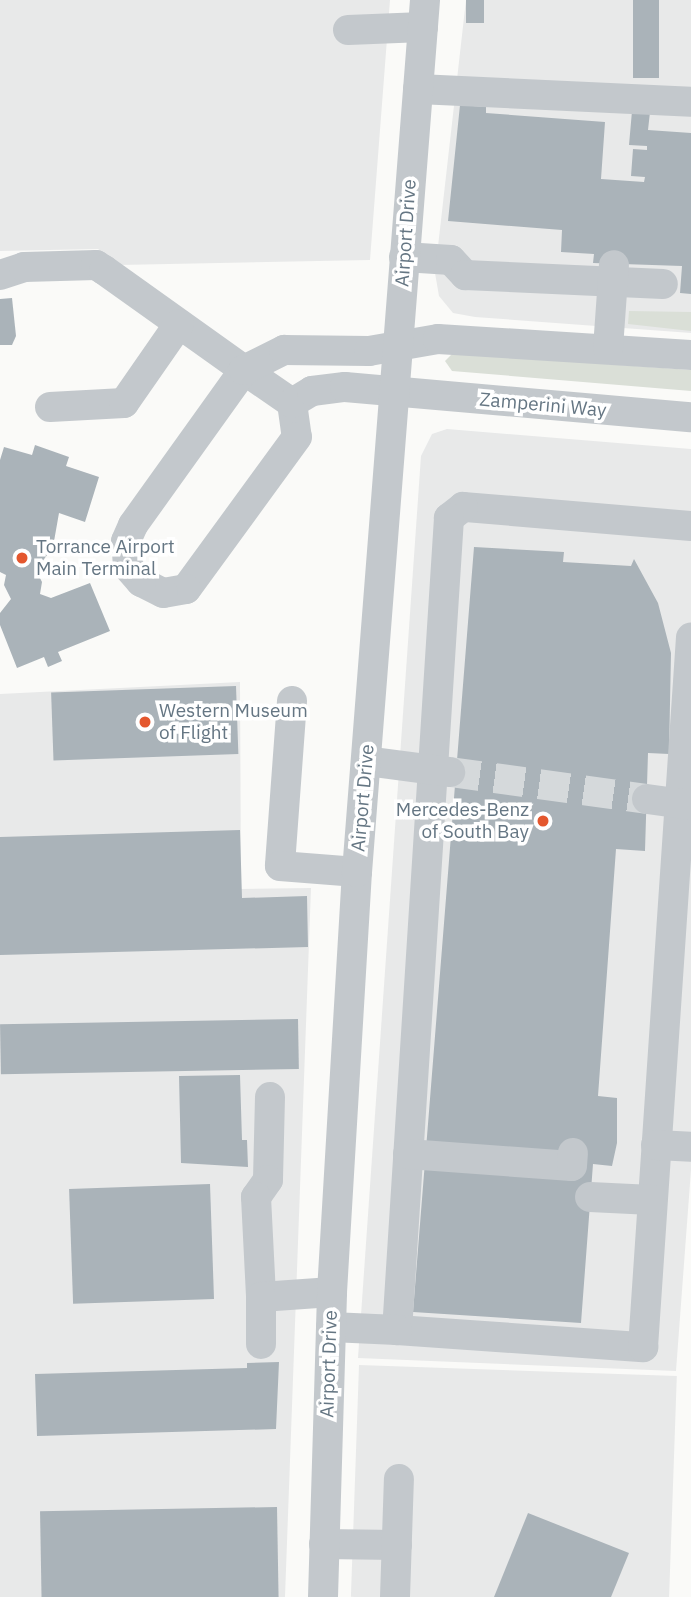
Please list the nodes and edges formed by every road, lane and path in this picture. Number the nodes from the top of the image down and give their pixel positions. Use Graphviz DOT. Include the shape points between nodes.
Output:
graph roads {
  1 [pos="424,13"];
  2 [pos="348,30"];
  3 [pos="418,89"];
  4 [pos="691,102"];
  5 [pos="404,257"];
  6 [pos="8,267"];
  7 [pos="614,272"];
  8 [pos="663,284"];
  9 [pos="179,324"];
  10 [pos="399,344"];
  11 [pos="608,348"];
  12 [pos="691,355"];
  13 [pos="244,370"];
  14 [pos="396,394"];
  15 [pos="292,403"];
  16 [pos="50,407"];
  17 [pos="691,417"];
  18 [pos="691,526"];
  19 [pos="691,638"];
  20 [pos="292,701"];
  21 [pos="366,761"];
  22 [pos="442,771"];
  23 [pos="647,799"];
  24 [pos="685,804"];
  25 [pos="357,872"];
  26 [pos="270,1097"];
  27 [pos="656,1145"];
  28 [pos="691,1147"];
  29 [pos="573,1153"];
  30 [pos="408,1154"];
  31 [pos="590,1197"];
  32 [pos="652,1200"];
  33 [pos="332,1292"];
  34 [pos="261,1297"];
  35 [pos="331,1327"];
  36 [pos="397,1330"];
  37 [pos="261,1344"];
  38 [pos="399,1479"];
  39 [pos="324,1544"];
  40 [pos="397,1545"];
  41 [pos="323,1597"];
  42 [pos="395,1597"];
  1 -- 2 [label="street"];
  1 -- 3 [label="street, Airport Drive"];
  3 -- 4 [label="street"];
  3 -- 5 [label="street, Airport Drive"];
  5 -- 7 [label="street" via="451,260 465,275"];
  5 -- 10 [label="street, Airport Drive"];
  6 -- 9 [label="street" via="96,265"];
  7 -- 8 [label="street"];
  7 -- 11 [label="street"];
  9 -- 13 [label="street"];
  9 -- 16 [label="street" via="124,403"];
  10 -- 11 [label="street" via="454,339"];
  10 -- 13 [label="street" via="369,351 293,348"];
  10 -- 14 [label="street, Airport Drive"];
  11 -- 12 [label="street"];
  13 -- 15 [label="street"];
  13 -- 15 [label="street" via="133,525 126,553 128,567 141,582 163,593 186,589 297,437"];
  14 -- 15 [label="street, Zamperini Way" via="329,387"];
  14 -- 17 [label="street, Zamperini Way"];
  14 -- 21 [label="street, Airport Drive"];
  18 -- 22 [label="street" via="463,507 449,518"];
  19 -- 24 [label="street"];
  20 -- 25 [label="street" via="281,866"];
  21 -- 22 [label="street"];
  21 -- 25 [label="street, Airport Drive"];
  22 -- 30 [label="street"];
  23 -- 24 [label="street"];
  24 -- 27 [label="street"];
  25 -- 33 [label="street, Airport Drive"];
  26 -- 34 [label="street" via="268,1180 256,1197"];
  27 -- 28 [label="street"];
  27 -- 32 [label="street"];
  29 -- 30 [label="street" via="572,1166"];
  30 -- 36 [label="street"];
  31 -- 32 [label="street"];
  32 -- 36 [label="street" via="643,1348"];
  33 -- 34 [label="street"];
  33 -- 35 [label="street, Airport Drive"];
  34 -- 37 [label="street"];
  35 -- 36 [label="street"];
  35 -- 39 [label="street, Airport Drive"];
  38 -- 40 [label="street"];
  39 -- 40 [label="street"];
  39 -- 41 [label="street, Airport Drive"];
  40 -- 42 [label="street"];
}
